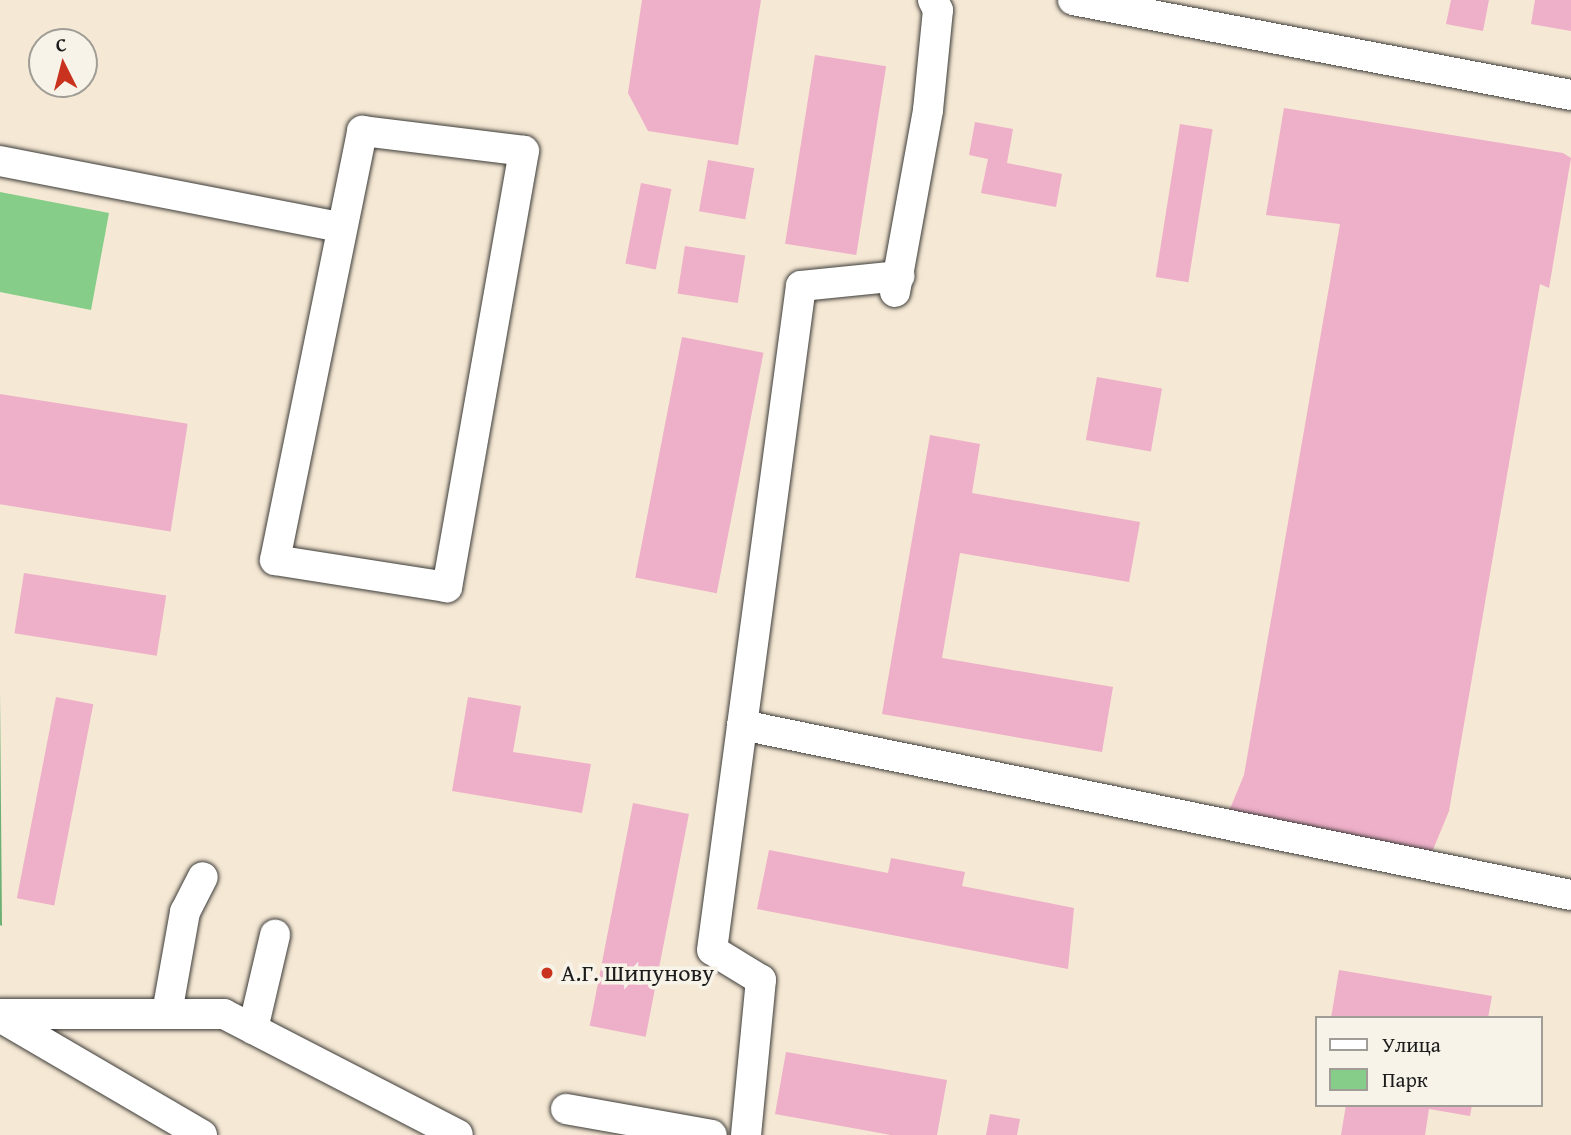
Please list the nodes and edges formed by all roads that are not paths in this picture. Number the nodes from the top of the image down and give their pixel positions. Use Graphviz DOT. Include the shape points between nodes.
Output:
graph roads {
  1 [pos="933,0"];
  2 [pos="1073,0"];
  3 [pos="1571,95"];
  4 [pos="0,161"];
  5 [pos="340,227"];
  6 [pos="742,725"];
  7 [pos="203,877"];
  8 [pos="1571,895"];
  9 [pos="275,935"];
  10 [pos="167,1013"];
  11 [pos="0,1015"];
  12 [pos="253,1029"];
  13 [pos="566,1109"];
  14 [pos="202,1135"];
  15 [pos="457,1135"];
  16 [pos="712,1135"];
  17 [pos="746,1135"];
  1 -- 6 [label="street" via="938,9 928,110 897,284 801,286"];
  2 -- 3 [label="street"];
  4 -- 5 [label="street"];
  5 -- 5 [label="street" via="275,560 447,587 524,151 362,131"];
  6 -- 8 [label="street"];
  6 -- 17 [label="street" via="712,950 761,980"];
  7 -- 10 [label="street" via="185,912"];
  9 -- 12 [label="street"];
  10 -- 11 [label="street"];
  10 -- 12 [label="street" via="224,1014"];
  11 -- 14 [label="street" via="141,1111"];
  12 -- 15 [label="street"];
  13 -- 16 [label="street"];
}
